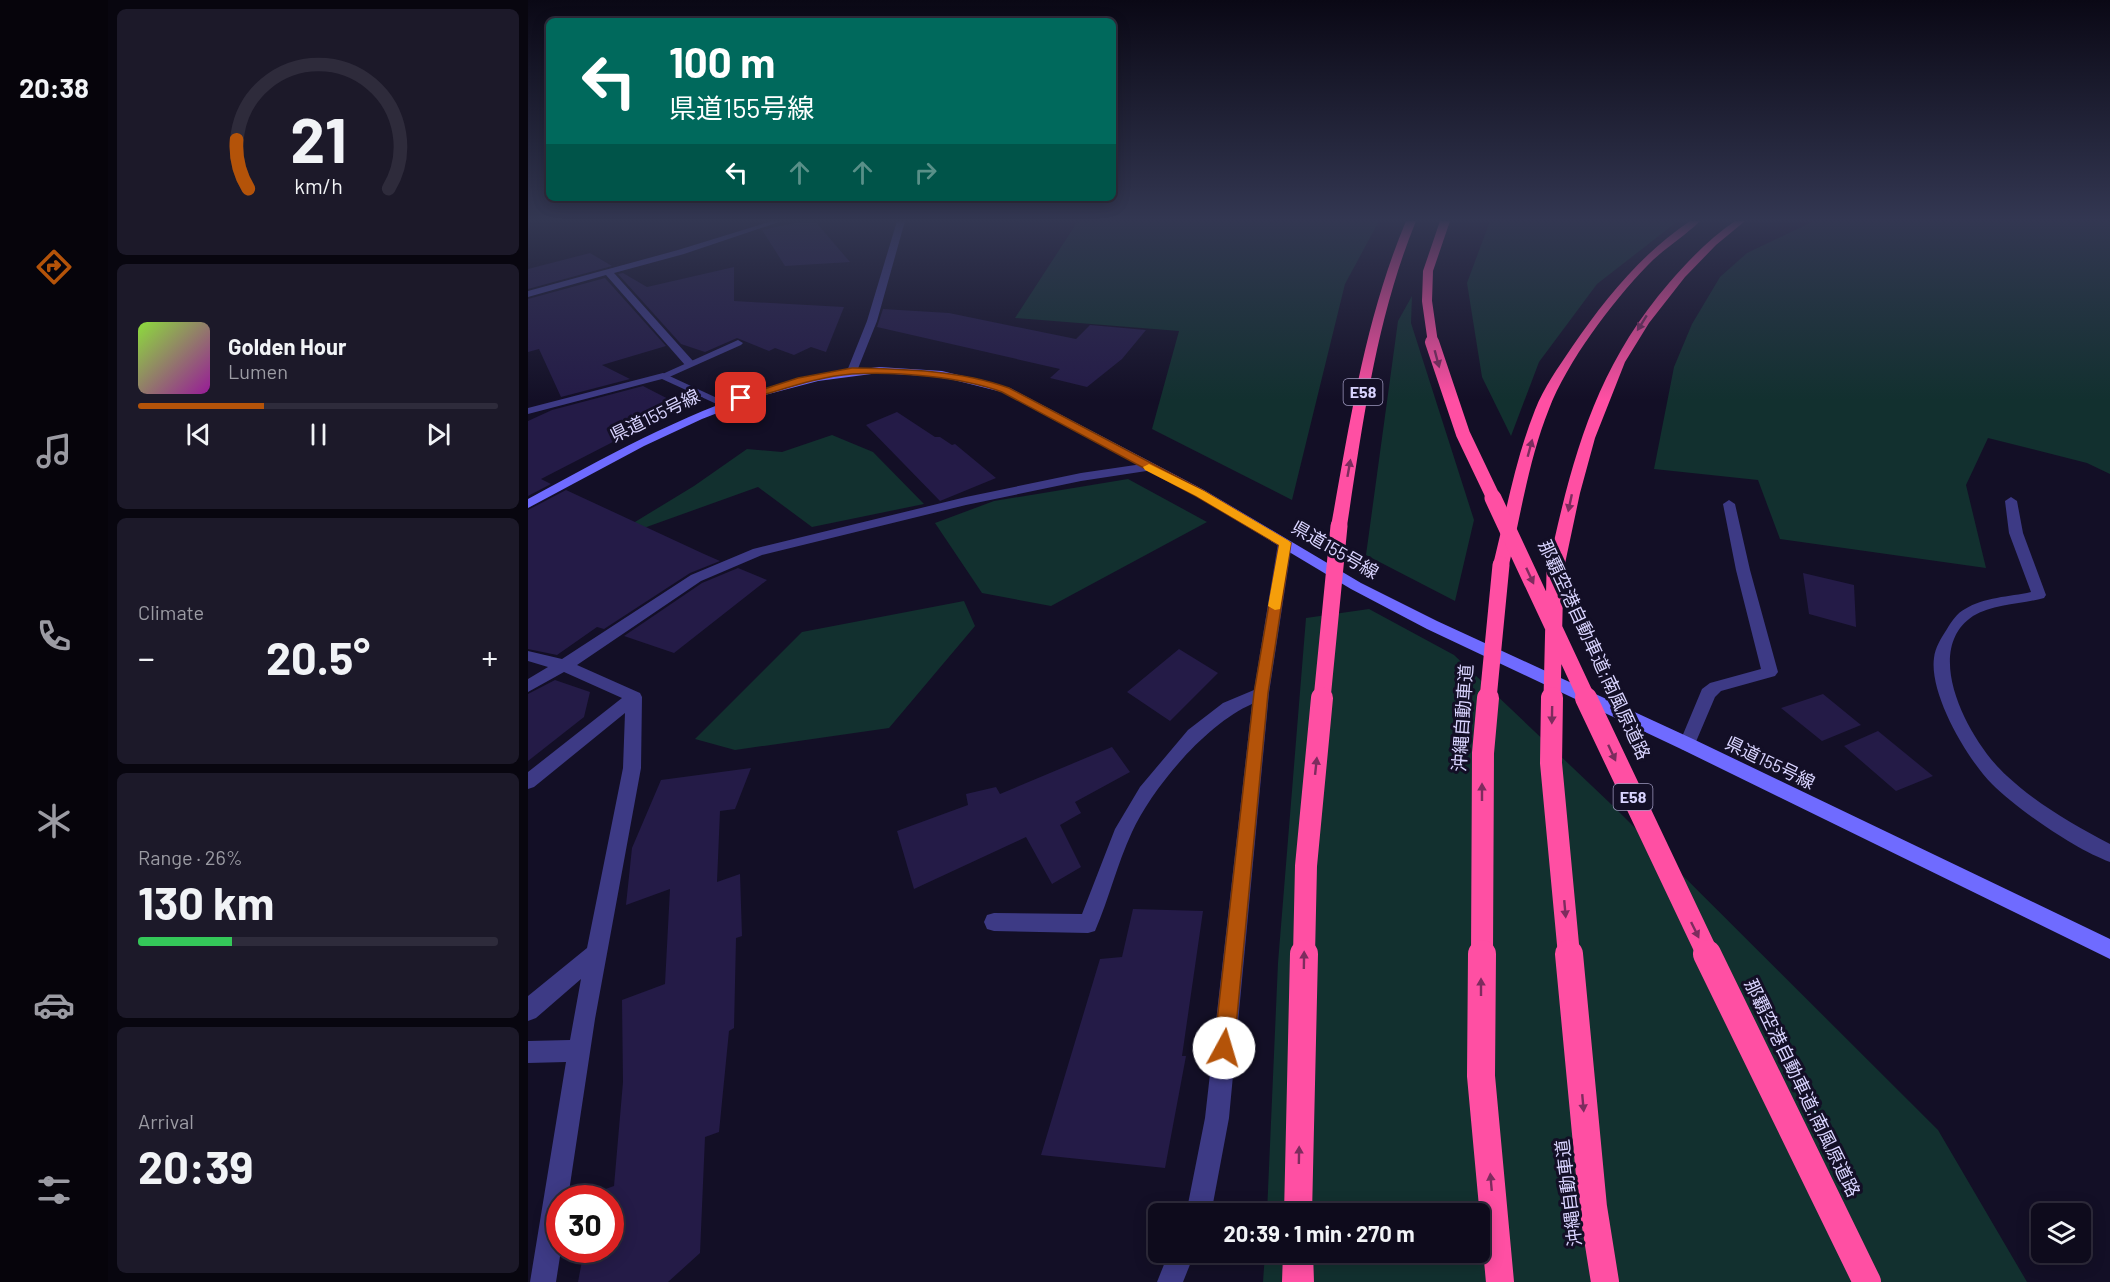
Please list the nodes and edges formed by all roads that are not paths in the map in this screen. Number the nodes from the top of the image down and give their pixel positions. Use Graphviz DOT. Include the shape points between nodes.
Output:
graph roads {
  1 [pos="575,281"];
  2 [pos="617,281"];
  3 [pos="884,281"];
  4 [pos="1388,281"];
  5 [pos="1428,281"];
  6 [pos="1629,281"];
  7 [pos="1676,281"];
  8 [pos="528,294"];
  9 [pos="738,343"];
  10 [pos="689,363"];
  11 [pos="852,371"];
  12 [pos="663,376"];
  13 [pos="725,404"];
  14 [pos="528,411"];
  15 [pos="1149,467"];
  16 [pos="2011,501"];
  17 [pos="528,504"];
  18 [pos="1729,504"];
  19 [pos="1285,543"];
  20 [pos="528,656"];
  21 [pos="563,665"];
  22 [pos="528,686"];
  23 [pos="1261,693"];
  24 [pos="634,697"];
  25 [pos="1687,744"];
  26 [pos="528,782"];
  27 [pos="2110,854"];
  28 [pos="994,922"];
  29 [pos="2110,949"];
  30 [pos="597,953"];
  31 [pos="528,1010"];
  32 [pos="579,1051"];
  33 [pos="528,1052"];
  34 [pos="1200,1203"];
  35 [pos="1298,1203"];
  36 [pos="1178,1263"];
  37 [pos="1298,1263"];
  38 [pos="543,1282"];
  39 [pos="1170,1282"];
  40 [pos="1298,1282"];
  41 [pos="1500,1282"];
  42 [pos="1605,1282"];
  43 [pos="1867,1282"];
  1 -- 8 [label="street"];
  2 -- 10 [label="street"];
  3 -- 11 [label="street"];
  35 -- 4 [label="highway, E58, one-way, bridge" via="1306,866 1339,526 1370,352"];
  5 -- 43 [label="highway, 那覇空港自動車道;南風原道路 / E58, one-way, bridge" via="1428,323 1463,434 1685,909"];
  41 -- 6 [label="highway, 沖縄自動車道, one-way, bridge" via="1480,1076 1483,753 1501,565 1531,443 1551,389 1582,340"];
  7 -- 42 [label="highway, 沖縄自動車道, one-way, bridge" via="1647,316 1618,363 1573,488 1555,573 1551,763 1593,1207"];
  9 -- 10 [label="street"];
  10 -- 12 [label="street"];
  11 -- 13 [label="main road, 県道155号線" via="802,380"];
  11 -- 15 [label="main road, 県道155号線" via="911,372 988,384"];
  12 -- 13 [label="street"];
  12 -- 14 [label="street"];
  13 -- 17 [label="main road, 県道155号線" via="651,438"];
  15 -- 19 [label="main road, 県道155号線"];
  15 -- 21 [label="street" via="966,501 758,552 696,578"];
  16 -- 27 [label="street" via="2016,532 2039,596 1995,603 1967,614 1951,634 1941,659 1948,702 1998,780 2075,835"];
  18 -- 25 [label="street" via="1770,672 1716,687 1708,693"];
  19 -- 23 [label="street"];
  19 -- 25 [label="main road, 県道155号線" via="1432,625"];
  20 -- 21 [label="street"];
  21 -- 22 [label="street"];
  21 -- 24 [label="street"];
  23 -- 28 [label="street" via="1229,707 1194,735 1146,792 1124,829 1088,924"];
  23 -- 34 [label="street" via="1217,1119"];
  24 -- 26 [label="street"];
  24 -- 30 [label="street" via="632,768"];
  25 -- 29 [label="main road, 県道155号線"];
  30 -- 31 [label="street"];
  30 -- 32 [label="street"];
  32 -- 33 [label="street"];
  32 -- 38 [label="street"];
  36 -- 39 [label="street"];
  37 -- 40 [label="highway"];
}
